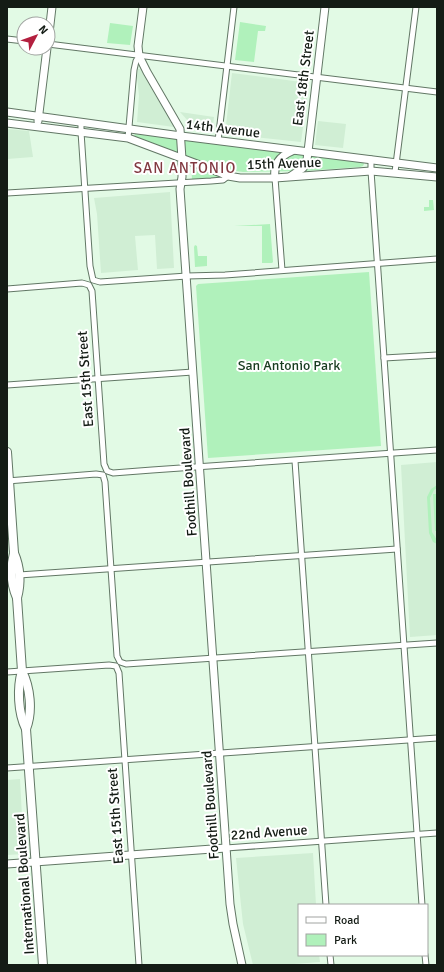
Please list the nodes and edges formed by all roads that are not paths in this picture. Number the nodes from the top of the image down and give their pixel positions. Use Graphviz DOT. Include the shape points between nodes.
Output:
graph roads {
  1 [pos="143,7"];
  2 [pos="234,7"];
  3 [pos="325,7"];
  4 [pos="416,7"];
  5 [pos="56,44"];
  6 [pos="46,56"];
  7 [pos="139,56"];
  8 [pos="227,67"];
  9 [pos="316,78"];
  10 [pos="406,88"];
  11 [pos="437,92"];
  12 [pos="7,112"];
  13 [pos="40,117"];
  14 [pos="82,122"];
  15 [pos="7,123"];
  16 [pos="36,126"];
  17 [pos="128,129"];
  18 [pos="81,132"];
  19 [pos="181,136"];
  20 [pos="128,138"];
  21 [pos="218,141"];
  22 [pos="294,150"];
  23 [pos="307,152"];
  24 [pos="182,159"];
  25 [pos="371,160"];
  26 [pos="396,163"];
  27 [pos="437,168"];
  28 [pos="371,171"];
  29 [pos="395,172"];
  30 [pos="228,176"];
  31 [pos="290,177"];
  32 [pos="437,177"];
  33 [pos="275,178"];
  34 [pos="182,182"];
  35 [pos="84,188"];
  36 [pos="7,193"];
  37 [pos="437,259"];
  38 [pos="377,263"];
  39 [pos="282,270"];
  40 [pos="187,276"];
  41 [pos="7,289"];
  42 [pos="437,355"];
  43 [pos="384,358"];
  44 [pos="193,372"];
  45 [pos="98,379"];
  46 [pos="7,385"];
  47 [pos="437,450"];
  48 [pos="7,452"];
  49 [pos="390,453"];
  50 [pos="295,461"];
  51 [pos="200,467"];
  52 [pos="8,481"];
  53 [pos="397,549"];
  54 [pos="302,556"];
  55 [pos="206,562"];
  56 [pos="111,569"];
  57 [pos="13,576"];
  58 [pos="437,643"];
  59 [pos="404,645"];
  60 [pos="308,651"];
  61 [pos="213,657"];
  62 [pos="118,664"];
  63 [pos="22,671"];
  64 [pos="7,672"];
  65 [pos="437,738"];
  66 [pos="410,740"];
  67 [pos="315,746"];
  68 [pos="220,753"];
  69 [pos="124,760"];
  70 [pos="29,766"];
  71 [pos="7,768"];
  72 [pos="437,833"];
  73 [pos="416,834"];
  74 [pos="322,841"];
  75 [pos="226,848"];
  76 [pos="131,855"];
  77 [pos="36,861"];
  78 [pos="7,864"];
  79 [pos="326,904"];
  80 [pos="422,904"];
  81 [pos="43,965"];
  82 [pos="139,965"];
  83 [pos="242,965"];
  1 -- 7 [label="main road, Foothill Boulevard"];
  2 -- 8 [label="street"];
  3 -- 9 [label="main road, East 18th Street"];
  4 -- 10 [label="street"];
  5 -- 7 [label="street"];
  6 -- 13 [label="main road"];
  7 -- 8 [label="street"];
  7 -- 17 [label="street" via="134,70"];
  7 -- 19 [label="main road, Foothill Boulevard" via="178,123"];
  8 -- 9 [label="street"];
  8 -- 21 [label="street"];
  9 -- 10 [label="street"];
  9 -- 23 [label="main road, East 18th Street"];
  10 -- 11 [label="street"];
  10 -- 26 [label="street"];
  12 -- 13 [label="main road, 14th Avenue"];
  13 -- 14 [label="main road, 14th Avenue"];
  13 -- 16 [label="main road"];
  14 -- 17 [label="main road, 14th Avenue"];
  14 -- 18 [label="street"];
  15 -- 16 [label="main road"];
  16 -- 18 [label="main road"];
  17 -- 19 [label="main road, 14th Avenue"];
  17 -- 20 [label="street"];
  18 -- 20 [label="main road"];
  18 -- 35 [label="street"];
  19 -- 21 [label="main road, 14th Avenue"];
  19 -- 24 [label="main road, Foothill Boulevard"];
  20 -- 24 [label="main road"];
  21 -- 22 [label="main road, 14th Avenue"];
  22 -- 23 [label="main road, 14th Avenue"];
  22 -- 33 [label="main road" via="279,159 275,168"];
  23 -- 25 [label="main road, 14th Avenue"];
  23 -- 31 [label="main road, East 18th Street" via="306,164"];
  24 -- 30 [label="main road"];
  24 -- 34 [label="main road, Foothill Boulevard"];
  25 -- 26 [label="main road, 14th Avenue"];
  25 -- 28 [label="street"];
  26 -- 27 [label="main road, 14th Avenue"];
  26 -- 29 [label="street"];
  28 -- 29 [label="main road"];
  28 -- 31 [label="main road, 15th Avenue"];
  28 -- 38 [label="street"];
  29 -- 32 [label="main road"];
  30 -- 33 [label="main road, 15th Avenue"];
  30 -- 34 [label="street, 15th Avenue" via="216,181"];
  31 -- 33 [label="main road, 15th Avenue"];
  33 -- 39 [label="street"];
  34 -- 35 [label="street, 15th Avenue"];
  34 -- 40 [label="main road, Foothill Boulevard" via="180,189"];
  35 -- 36 [label="street, 15th Avenue"];
  35 -- 40 [label="street" via="93,280 100,282"];
  37 -- 38 [label="street"];
  38 -- 39 [label="street"];
  38 -- 43 [label="street"];
  39 -- 40 [label="street"];
  40 -- 44 [label="main road, Foothill Boulevard"];
  41 -- 45 [label="street, East 15th Street" via="82,283 89,285 92,291"];
  42 -- 43 [label="street"];
  43 -- 49 [label="street"];
  44 -- 45 [label="street"];
  44 -- 51 [label="main road, Foothill Boulevard"];
  45 -- 46 [label="street"];
  45 -- 51 [label="street, East 15th Street" via="104,464 107,471 113,473"];
  47 -- 49 [label="street"];
  48 -- 52 [label="main road, International Boulevard"];
  49 -- 50 [label="street"];
  49 -- 53 [label="street"];
  50 -- 51 [label="street"];
  50 -- 54 [label="street"];
  51 -- 55 [label="main road, Foothill Boulevard"];
  52 -- 56 [label="street, East 15th Street" via="96,474 103,476"];
  52 -- 57 [label="main road, International Boulevard" via="14,553"];
  53 -- 54 [label="street"];
  53 -- 59 [label="street"];
  54 -- 55 [label="street"];
  54 -- 60 [label="street"];
  55 -- 56 [label="street"];
  55 -- 61 [label="main road, Foothill Boulevard"];
  56 -- 57 [label="street"];
  56 -- 62 [label="street, East 15th Street"];
  57 -- 63 [label="main road, International Boulevard" via="20,588 17,598"];
  58 -- 59 [label="street"];
  59 -- 60 [label="street"];
  59 -- 66 [label="street"];
  60 -- 61 [label="street"];
  60 -- 67 [label="street"];
  61 -- 62 [label="street"];
  61 -- 68 [label="main road, Foothill Boulevard"];
  62 -- 63 [label="street"];
  62 -- 69 [label="street, East 15th Street"];
  63 -- 64 [label="street"];
  63 -- 70 [label="main road, International Boulevard" via="19,683 20,705 22,721 26,728"];
  65 -- 66 [label="street"];
  66 -- 67 [label="street"];
  66 -- 73 [label="street"];
  67 -- 68 [label="street"];
  67 -- 74 [label="street"];
  68 -- 69 [label="street"];
  68 -- 75 [label="main road, Foothill Boulevard"];
  69 -- 70 [label="street"];
  69 -- 76 [label="street, East 15th Street"];
  70 -- 71 [label="street"];
  70 -- 77 [label="main road, International Boulevard"];
  72 -- 73 [label="street, 22nd Avenue"];
  73 -- 74 [label="street, 22nd Avenue"];
  73 -- 80 [label="street"];
  74 -- 75 [label="street, 22nd Avenue"];
  74 -- 79 [label="street"];
  75 -- 76 [label="main road, 22nd Avenue"];
  75 -- 83 [label="main road, Foothill Boulevard" via="232,918"];
  76 -- 77 [label="main road, 22nd Avenue"];
  76 -- 82 [label="street, East 15th Street"];
  77 -- 78 [label="main road, 22nd Avenue"];
  77 -- 81 [label="main road, International Boulevard"];
}
